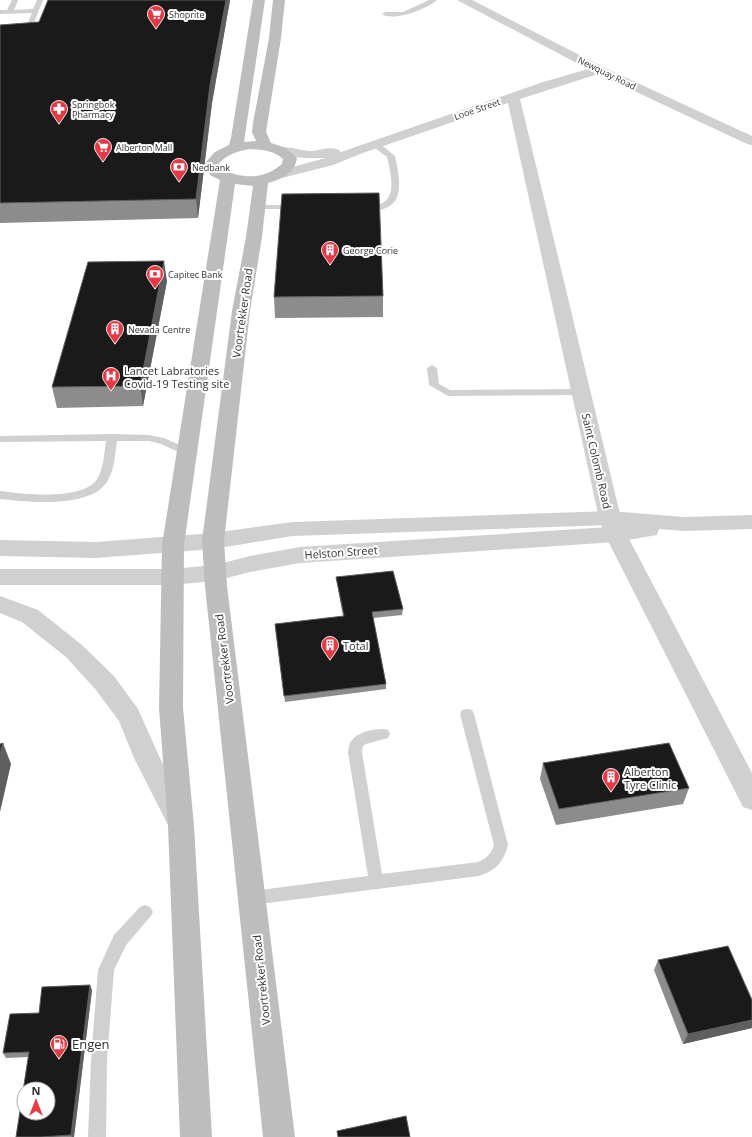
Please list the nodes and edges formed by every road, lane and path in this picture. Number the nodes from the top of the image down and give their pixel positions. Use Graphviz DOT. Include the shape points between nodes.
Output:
graph roads {
  1 [pos="15,0"];
  2 [pos="40,0"];
  3 [pos="259,0"];
  4 [pos="279,0"];
  5 [pos="434,0"];
  6 [pos="463,0"];
  7 [pos="10,11"];
  8 [pos="36,11"];
  9 [pos="0,12"];
  10 [pos="385,14"];
  11 [pos="0,39"];
  12 [pos="599,70"];
  13 [pos="514,97"];
  14 [pos="752,141"];
  15 [pos="375,144"];
  16 [pos="265,146"];
  17 [pos="235,147"];
  18 [pos="355,151"];
  19 [pos="283,152"];
  20 [pos="282,174"];
  21 [pos="228,179"];
  22 [pos="261,181"];
  23 [pos="257,207"];
  24 [pos="310,208"];
  25 [pos="355,208"];
  26 [pos="432,368"];
  27 [pos="581,392"];
  28 [pos="112,436"];
  29 [pos="0,439"];
  30 [pos="187,452"];
  31 [pos="0,495"];
  32 [pos="752,522"];
  33 [pos="613,526"];
  34 [pos="213,541"];
  35 [pos="173,545"];
  36 [pos="0,548"];
  37 [pos="215,573"];
  38 [pos="0,577"];
  39 [pos="171,577"];
  40 [pos="0,604"];
  41 [pos="467,714"];
  42 [pos="383,734"];
  43 [pos="752,799"];
  44 [pos="181,826"];
  45 [pos="376,882"];
  46 [pos="252,898"];
  47 [pos="145,912"];
  48 [pos="97,1137"];
  49 [pos="196,1137"];
  50 [pos="279,1137"];
  1 -- 7 [label="lane"];
  2 -- 8 [label="lane"];
  3 -- 17 [label="main road"];
  4 -- 16 [label="main road" via="259,132"];
  5 -- 10 [label="lane" via="404,14"];
  6 -- 12 [label="street, Newquay Road"];
  7 -- 8 [label="lane"];
  7 -- 9 [label="lane"];
  8 -- 11 [label="lane" via="26,37"];
  12 -- 13 [label="street, Looe Street"];
  12 -- 14 [label="street, Newquay Road"];
  13 -- 15 [label="street, Looe Street"];
  13 -- 27 [label="street, Saint Colomb Road"];
  15 -- 18 [label="street, Looe Street"];
  15 -- 25 [label="lane" via="391,156 394,172 392,199 385,206"];
  16 -- 17 [label="main road"];
  16 -- 19 [label="main road"];
  17 -- 21 [label="main road" via="219,154 212,163 215,172"];
  18 -- 19 [label="street, Looe Street" via="312,155"];
  18 -- 20 [label="street, Looe Street" via="315,168"];
  19 -- 20 [label="main road" via="290,158 290,166"];
  20 -- 22 [label="main road"];
  21 -- 22 [label="main road" via="244,182"];
  21 -- 30 [label="main road"];
  22 -- 23 [label="main road, Voortrekker Road"];
  23 -- 24 [label="lane"];
  23 -- 34 [label="main road, Voortrekker Road" via="241,311"];
  26 -- 27 [label="lane" via="434,385 448,393"];
  27 -- 33 [label="street, Saint Colomb Road"];
  28 -- 29 [label="lane"];
  28 -- 30 [label="lane" via="164,441"];
  28 -- 31 [label="lane" via="101,483 91,492 73,496 44,497"];
  30 -- 35 [label="main road"];
  32 -- 33 [label="street, Helston Street"];
  33 -- 34 [label="street, Helston Street" via="526,522 412,524 293,529"];
  33 -- 37 [label="street, Helston Street" via="300,555"];
  33 -- 43 [label="street, Saint Colomb Road"];
  34 -- 35 [label="street, Helston Street"];
  34 -- 37 [label="main road, Voortrekker Road"];
  35 -- 36 [label="street, Helston Street" via="96,550"];
  35 -- 39 [label="main road"];
  37 -- 39 [label="street, Helston Street"];
  37 -- 46 [label="main road, Voortrekker Road"];
  38 -- 39 [label="street, Helston Street"];
  39 -- 44 [label="main road" via="171,708"];
  40 -- 44 [label="street" via="30,616 74,651 105,683 129,716"];
  41 -- 45 [label="lane" via="501,845 498,858 479,869"];
  42 -- 45 [label="lane" via="362,739 357,743 355,752"];
  44 -- 49 [label="main road"];
  45 -- 46 [label="lane"];
  46 -- 50 [label="main road, Voortrekker Road"];
  47 -- 48 [label="lane" via="120,940 106,970 99,1060"];
}
